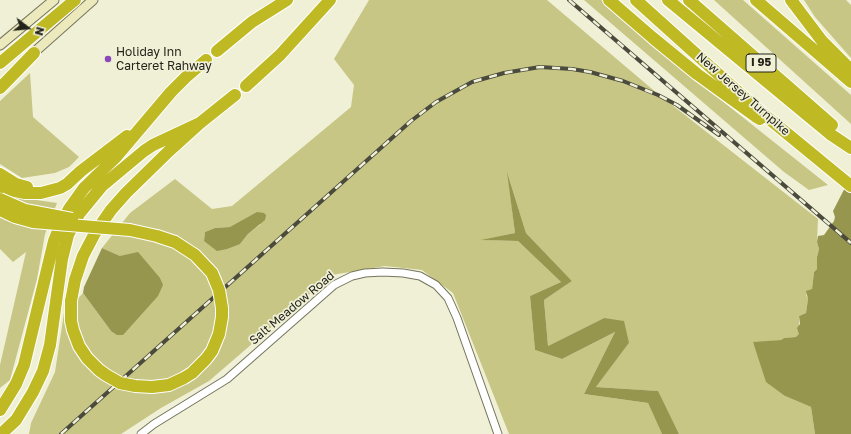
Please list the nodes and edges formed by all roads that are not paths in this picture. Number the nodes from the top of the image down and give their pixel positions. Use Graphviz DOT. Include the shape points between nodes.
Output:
graph roads {
  1 [pos="54,0"];
  2 [pos="75,0"];
  3 [pos="93,0"];
  4 [pos="287,0"];
  5 [pos="330,0"];
  6 [pos="334,0"];
  7 [pos="609,0"];
  8 [pos="636,0"];
  9 [pos="668,0"];
  10 [pos="689,0"];
  11 [pos="756,0"];
  12 [pos="791,0"];
  13 [pos="48,4"];
  14 [pos="318,13"];
  15 [pos="0,45"];
  16 [pos="217,51"];
  17 [pos="34,53"];
  18 [pos="206,60"];
  19 [pos="0,63"];
  20 [pos="851,70"];
  21 [pos="0,79"];
  22 [pos="851,82"];
  23 [pos="246,86"];
  24 [pos="0,88"];
  25 [pos="235,95"];
  26 [pos="755,112"];
  27 [pos="146,122"];
  28 [pos="200,123"];
  29 [pos="832,130"];
  30 [pos="851,147"];
  31 [pos="81,171"];
  32 [pos="0,174"];
  33 [pos="0,186"];
  34 [pos="851,186"];
  35 [pos="0,199"];
  36 [pos="0,210"];
  37 [pos="130,230"];
  38 [pos="2,404"];
  39 [pos="1,434"];
  40 [pos="141,434"];
  41 [pos="498,434"];
  1 -- 13 [label="main road"];
  2 -- 19 [label="highway"];
  3 -- 17 [label="main road"];
  4 -- 16 [label="highway" via="252,22"];
  5 -- 14 [label="highway"];
  6 -- 14 [label="highway"];
  7 -- 26 [label="highway" via="675,57"];
  8 -- 26 [label="highway, New Jersey Turnpike"];
  9 -- 29 [label="highway"];
  10 -- 29 [label="highway, I 95"];
  11 -- 22 [label="highway"];
  12 -- 20 [label="highway" via="822,41"];
  13 -- 15 [label="main road"];
  14 -- 23 [label="highway" via="280,55"];
  17 -- 21 [label="main road"];
  17 -- 24 [label="highway"];
  18 -- 27 [label="highway" via="171,92"];
  25 -- 28 [label="highway"];
  26 -- 34 [label="highway, New Jersey Turnpike" via="779,127"];
  27 -- 31 [label="highway"];
  27 -- 38 [label="highway" via="115,158 84,188 62,220 51,253 28,354 18,380"];
  28 -- 37 [label="highway, bridge" via="126,193 102,222 83,256 71,301 73,330 79,346 99,370 120,382 143,387 168,385 192,373 206,359 217,339 222,317 219,290 212,273 201,260 182,246 158,236"];
  28 -- 39 [label="highway" via="144,150 102,186 79,214 68,235 62,259 50,345 43,371 16,420"];
  29 -- 30 [label="highway"];
  31 -- 32 [label="highway" via="56,184 38,187 16,184"];
  31 -- 33 [label="highway" via="67,184 41,193 18,192"];
  35 -- 37 [label="highway, bridge" via="25,210"];
  36 -- 37 [label="highway, bridge" via="34,222"];
  40 -- 41 [label="street, Salt Meadow Road" via="227,379 334,285 352,276 383,272 408,273 425,278 440,288 448,298"];
}
